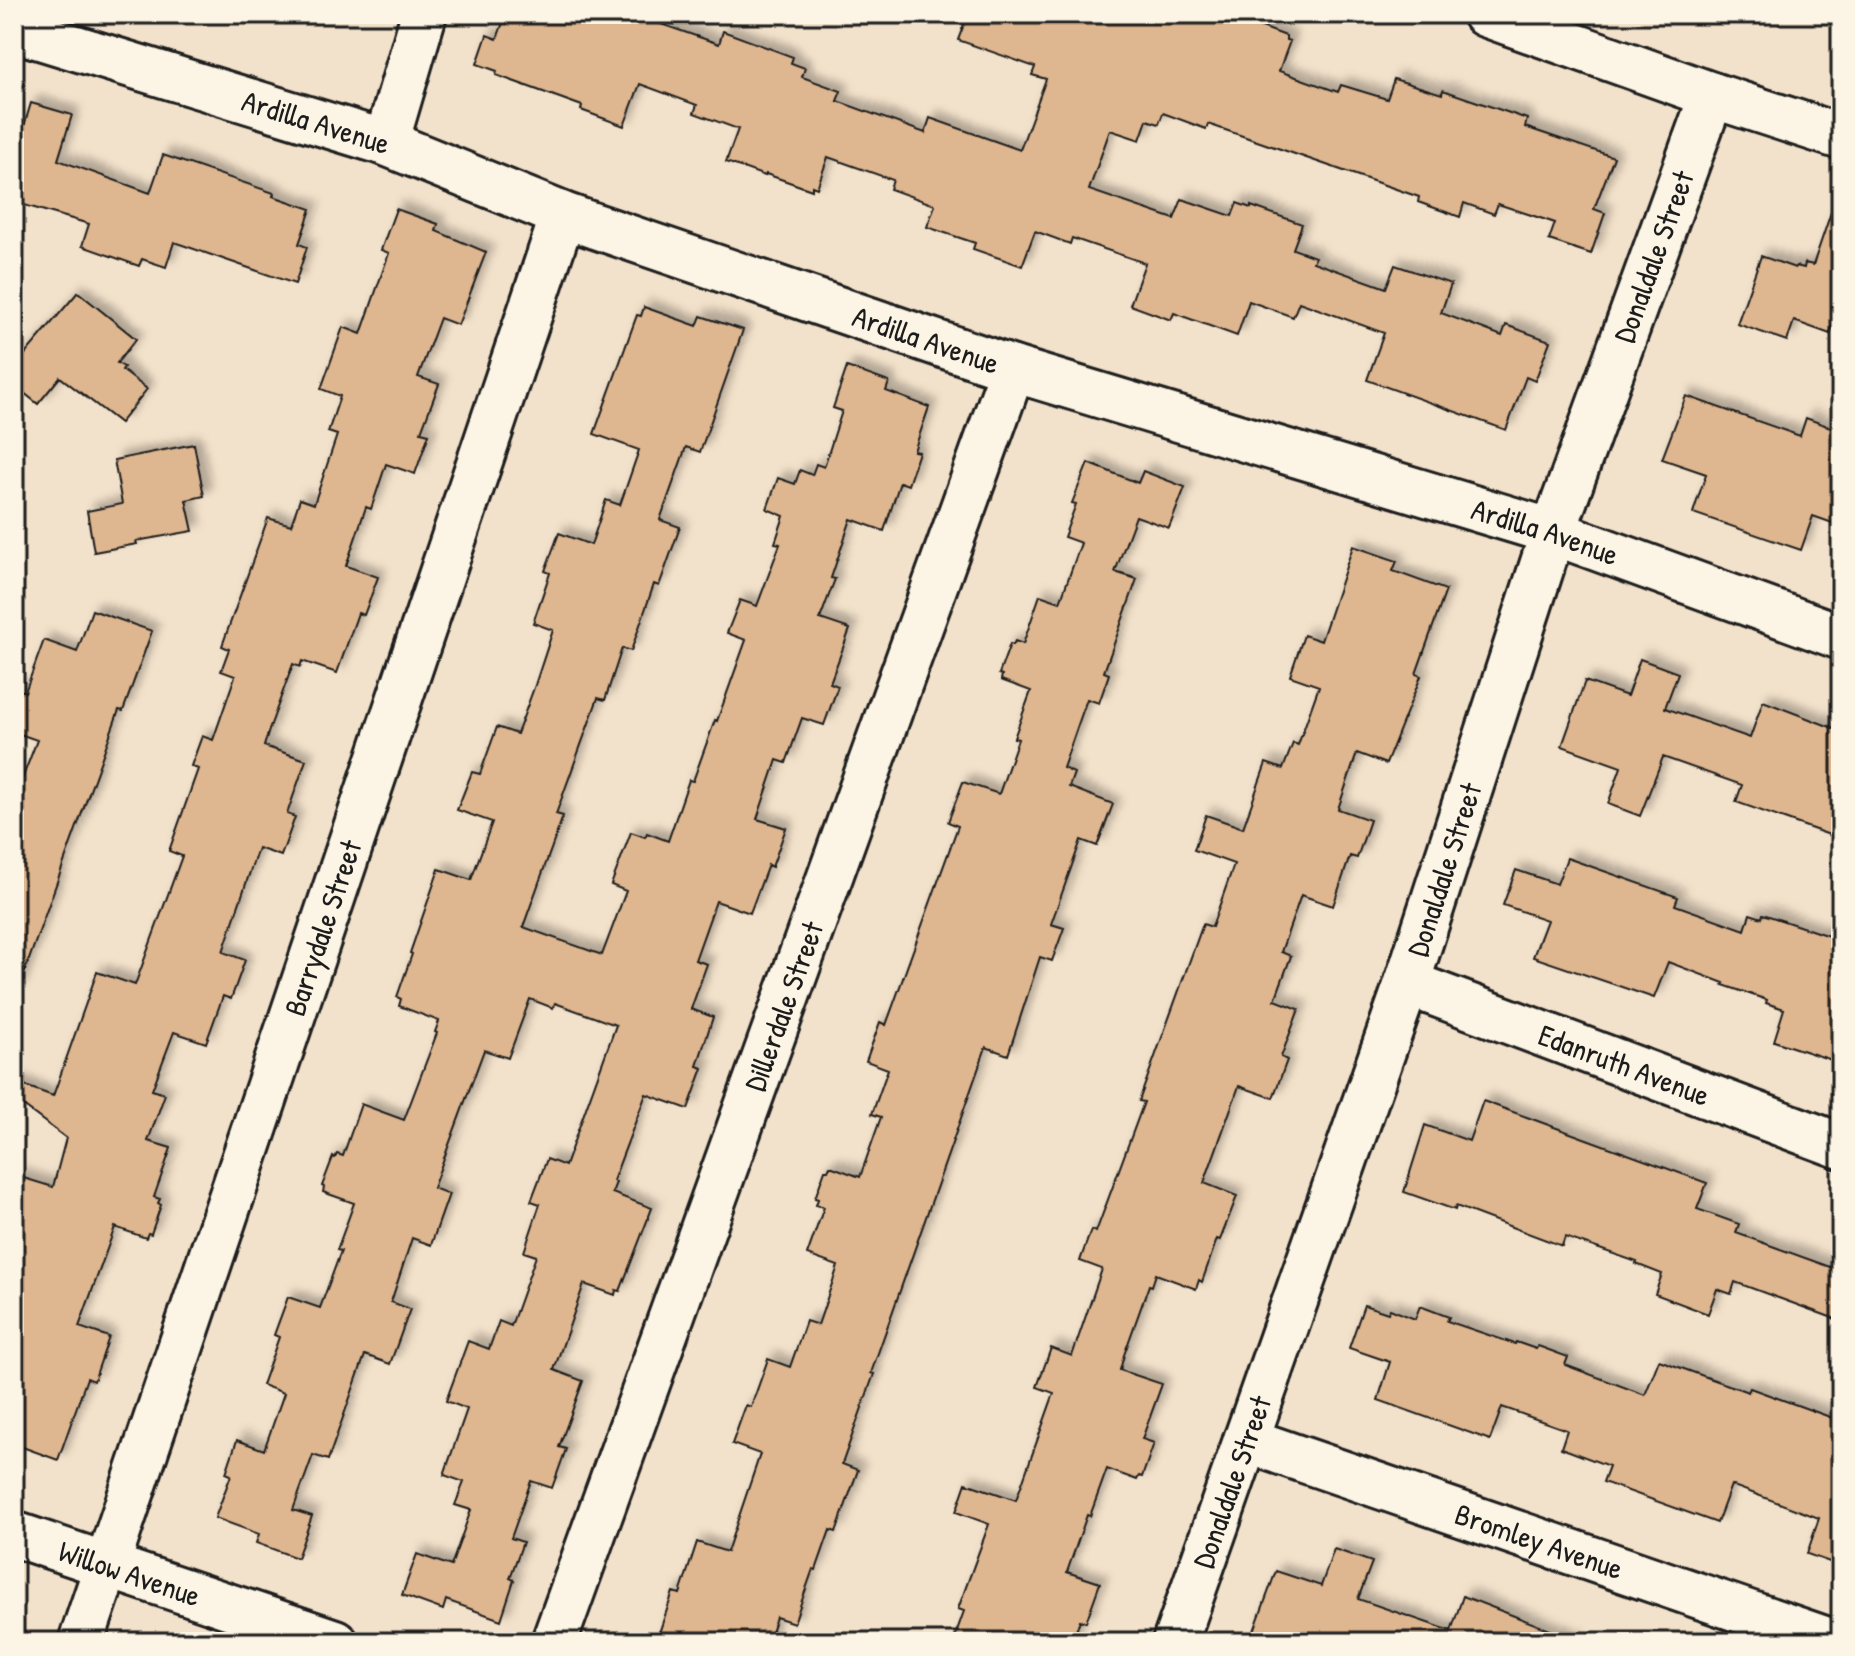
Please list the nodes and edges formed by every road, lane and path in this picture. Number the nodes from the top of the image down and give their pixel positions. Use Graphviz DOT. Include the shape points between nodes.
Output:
graph roads {
  1 [pos="424,14"];
  2 [pos="1485,14"];
  3 [pos="14,29"];
  4 [pos="1712,95"];
  5 [pos="1841,137"];
  6 [pos="386,143"];
  7 [pos="563,215"];
  8 [pos="1013,369"];
  9 [pos="1553,532"];
  10 [pos="1841,637"];
  11 [pos="1407,983"];
  12 [pos="1841,1146"];
  13 [pos="1246,1440"];
  14 [pos="14,1534"];
  15 [pos="108,1566"];
  16 [pos="81,1642"];
  17 [pos="335,1642"];
  18 [pos="554,1642"];
  19 [pos="1175,1642"];
  20 [pos="1833,1642"];
  1 -- 6 [label="street"];
  2 -- 4 [label="street"];
  3 -- 6 [label="street, Ardilla Avenue"];
  4 -- 5 [label="street"];
  4 -- 9 [label="street, Donaldale Street"];
  6 -- 7 [label="street, Ardilla Avenue"];
  7 -- 8 [label="street, Ardilla Avenue"];
  7 -- 15 [label="street, Barrydale Street"];
  8 -- 9 [label="street, Ardilla Avenue"];
  8 -- 18 [label="street, Dillerdale Street"];
  9 -- 10 [label="street, Ardilla Avenue"];
  9 -- 11 [label="street, Donaldale Street"];
  11 -- 12 [label="street, Edanruth Avenue"];
  11 -- 13 [label="street, Donaldale Street"];
  13 -- 19 [label="street, Donaldale Street"];
  13 -- 20 [label="street, Bromley Avenue"];
  14 -- 15 [label="street, Willow Avenue"];
  15 -- 16 [label="street, Barrydale Street"];
  15 -- 17 [label="street, Willow Avenue"];
}
